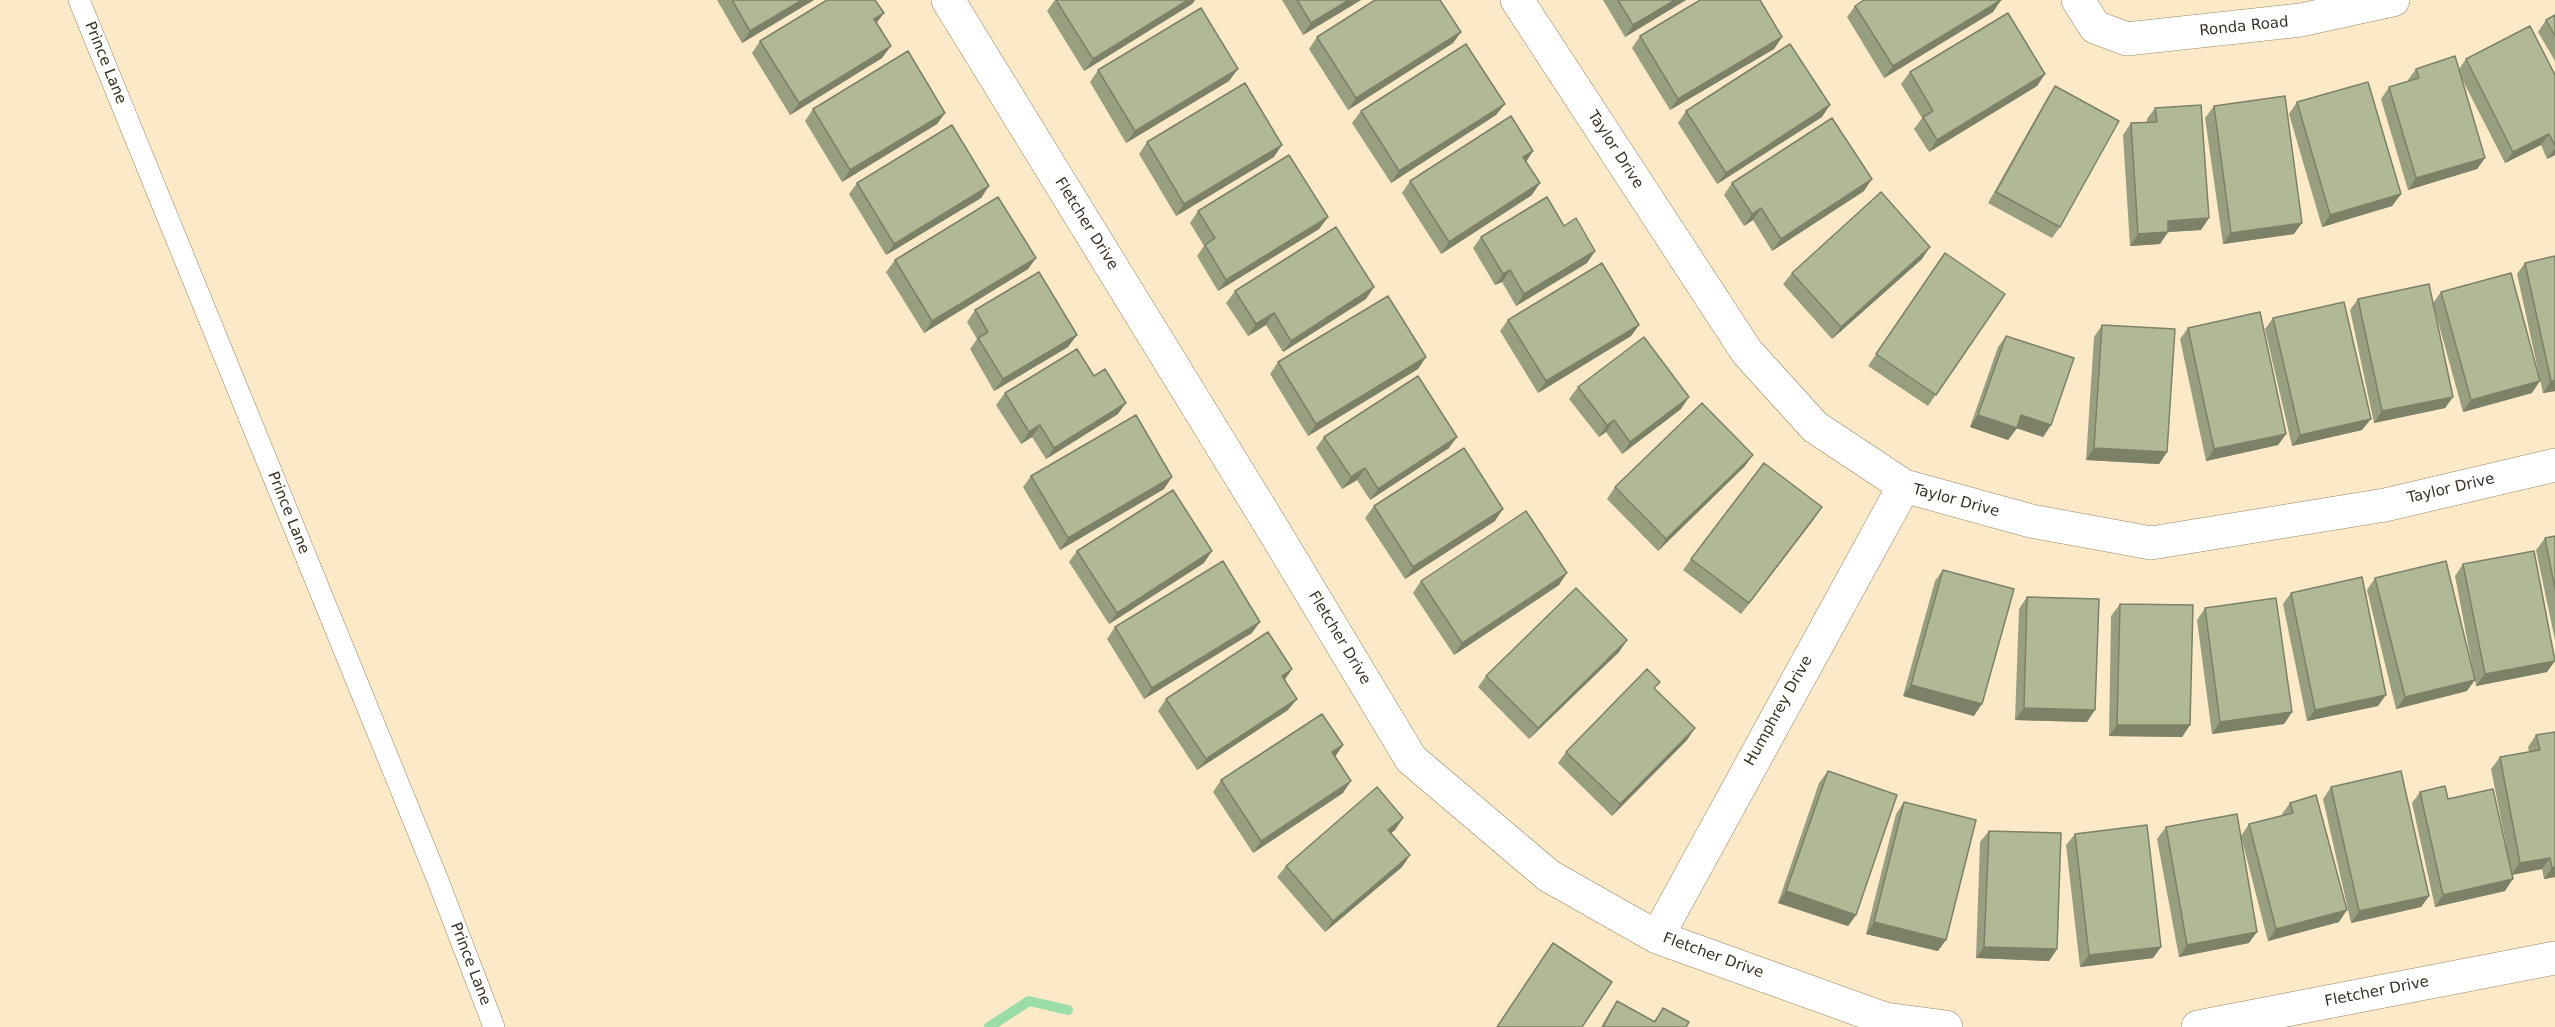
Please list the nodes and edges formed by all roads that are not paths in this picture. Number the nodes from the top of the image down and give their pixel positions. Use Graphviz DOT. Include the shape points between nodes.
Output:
graph roads {
  1 [pos="79,0"];
  2 [pos="948,0"];
  3 [pos="1516,0"];
  4 [pos="2393,0"];
  5 [pos="2086,13"];
  6 [pos="2555,465"];
  7 [pos="1904,486"];
  8 [pos="1657,936"];
  9 [pos="2555,958"];
  10 [pos="494,1027"];
  11 [pos="1946,1027"];
  12 [pos="2198,1027"];
  1 -- 10 [label="lane, Prince Lane"];
  2 -- 8 [label="street, Fletcher Drive" via="1411,759 1549,876"];
  3 -- 7 [label="street, Taylor Drive" via="1747,352 1815,427"];
  4 -- 5 [label="street, Ronda Road" via="2301,21 2127,39"];
  6 -- 7 [label="street, Taylor Drive" via="2385,505 2151,543 2031,521"];
  7 -- 8 [label="street, Humphrey Drive"];
  8 -- 11 [label="street, Fletcher Drive" via="1886,1019"];
  9 -- 12 [label="street, Fletcher Drive"];
}
